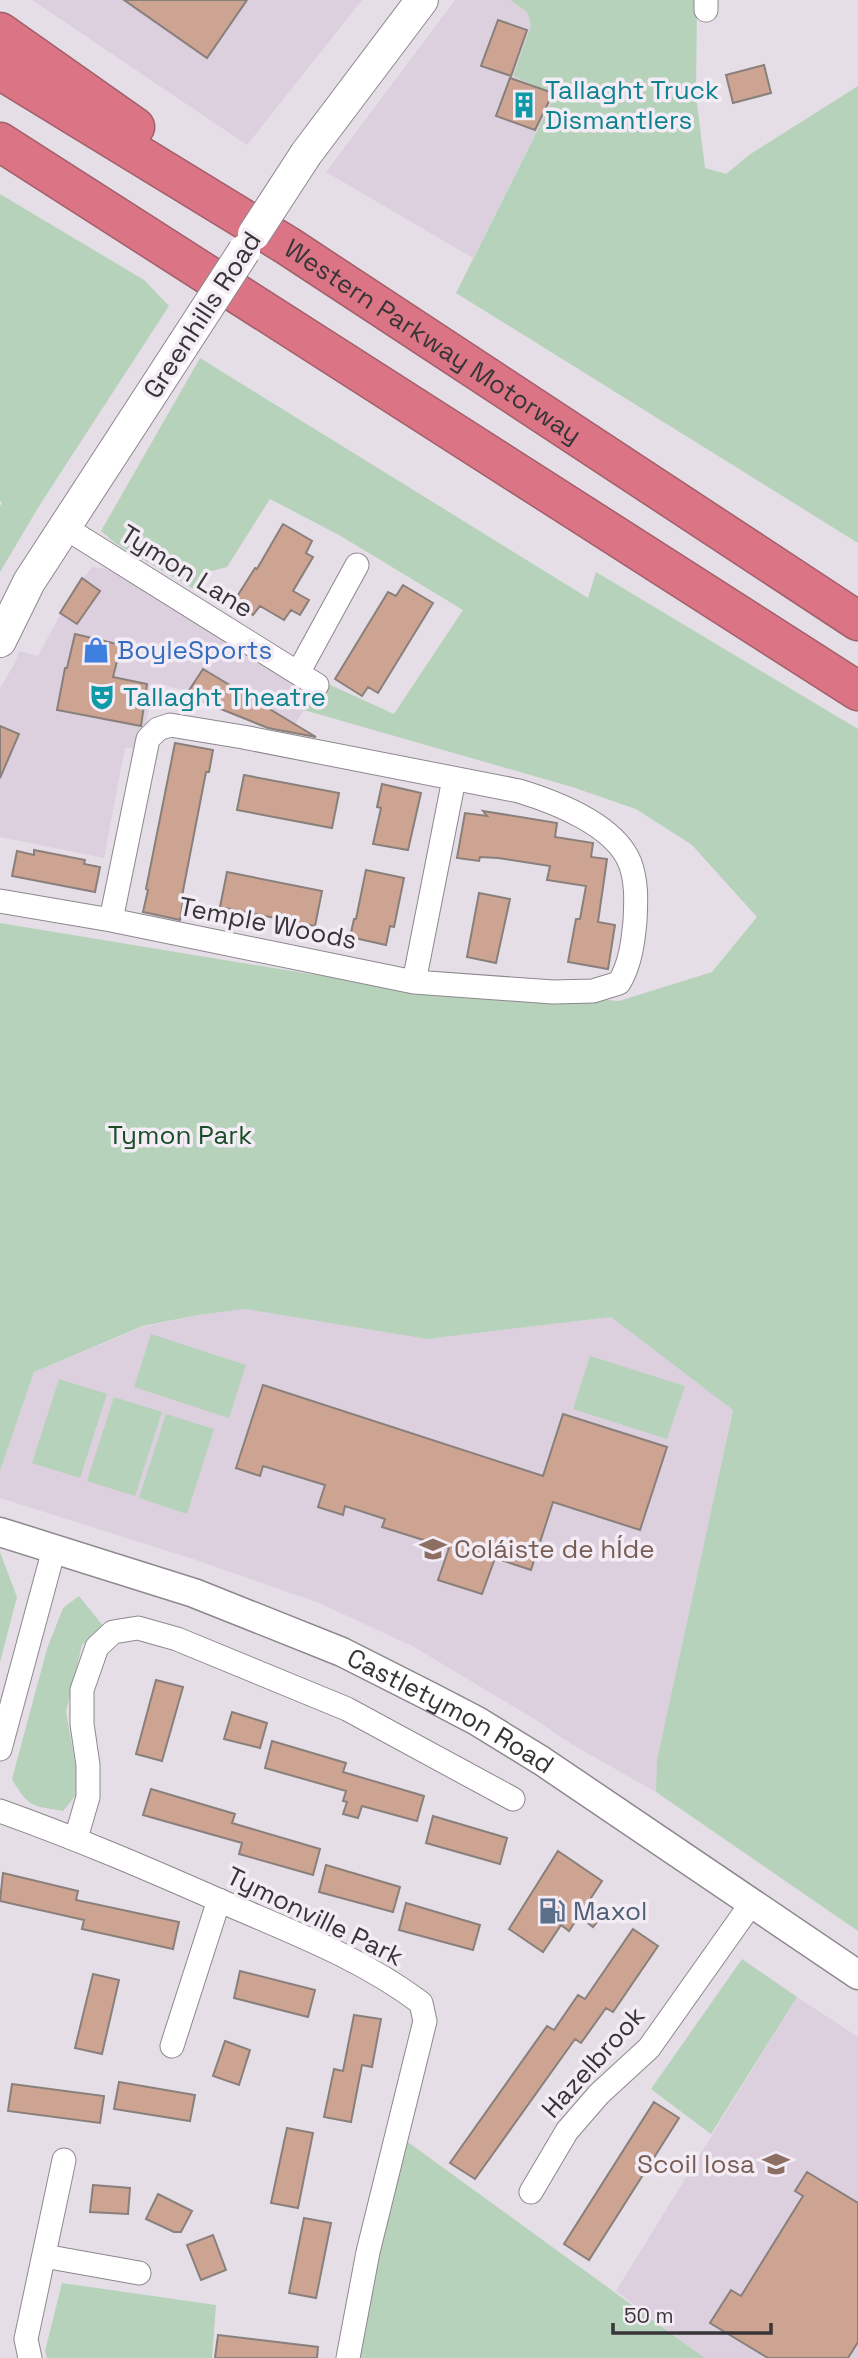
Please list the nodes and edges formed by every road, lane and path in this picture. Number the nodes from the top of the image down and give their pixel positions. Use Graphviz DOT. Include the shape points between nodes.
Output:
graph roads {
  1 [pos="422,0"];
  2 [pos="0,32"];
  3 [pos="0,71"];
  4 [pos="0,142"];
  5 [pos="288,246"];
  6 [pos="64,527"];
  7 [pos="357,565"];
  8 [pos="858,621"];
  9 [pos="0,641"];
  10 [pos="858,691"];
  11 [pos="454,779"];
  12 [pos="0,901"];
  13 [pos="111,920"];
  14 [pos="414,982"];
  15 [pos="0,1531"];
  16 [pos="54,1549"];
  17 [pos="0,1749"];
  18 [pos="513,1799"];
  19 [pos="0,1811"];
  20 [pos="76,1838"];
  21 [pos="219,1900"];
  22 [pos="751,1904"];
  23 [pos="858,1975"];
  24 [pos="172,2046"];
  25 [pos="64,2160"];
  26 [pos="531,2192"];
  27 [pos="44,2256"];
  28 [pos="139,2273"];
  29 [pos="30,2358"];
  30 [pos="348,2358"];
  1 -- 6 [label="main road, Greenhills Road, bridge" via="306,154"];
  2 -- 5 [label="highway" via="223,190"];
  3 -- 5 [label="highway, Western Parkway Motorway"];
  4 -- 10 [label="highway"];
  5 -- 8 [label="highway, Western Parkway Motorway"];
  6 -- 7 [label="street, Tymon Lane" via="307,679"];
  6 -- 9 [label="main road, Greenhills Road" via="29,582"];
  11 -- 13 [label="street, Temple Woods" via="231,735 170,725 158,729 145,750"];
  11 -- 14 [label="street"];
  11 -- 14 [label="street, Temple Woods" via="546,800 615,840 635,877 634,937 624,976 606,988 553,992"];
  12 -- 13 [label="street, Temple Woods"];
  13 -- 14 [label="street, Temple Woods"];
  15 -- 16 [label="street, Castletymon Road"];
  16 -- 17 [label="street"];
  16 -- 22 [label="street, Castletymon Road" via="194,1593 342,1652 431,1697 542,1761"];
  18 -- 20 [label="street" via="347,1709 177,1639 138,1628 113,1632 97,1647 82,1690 88,1797"];
  19 -- 20 [label="street, Tymonville Park"];
  20 -- 21 [label="street, Tymonville Park"];
  21 -- 24 [label="street"];
  21 -- 30 [label="street, Tymonville Park" via="316,1942 393,1982 421,2003 425,2021 368,2252"];
  22 -- 23 [label="street, Castletymon Road"];
  22 -- 26 [label="street, Hazelbrook" via="649,2048 567,2131"];
  25 -- 27 [label="street"];
  27 -- 28 [label="street"];
  27 -- 29 [label="street" via="26,2339"];
}
